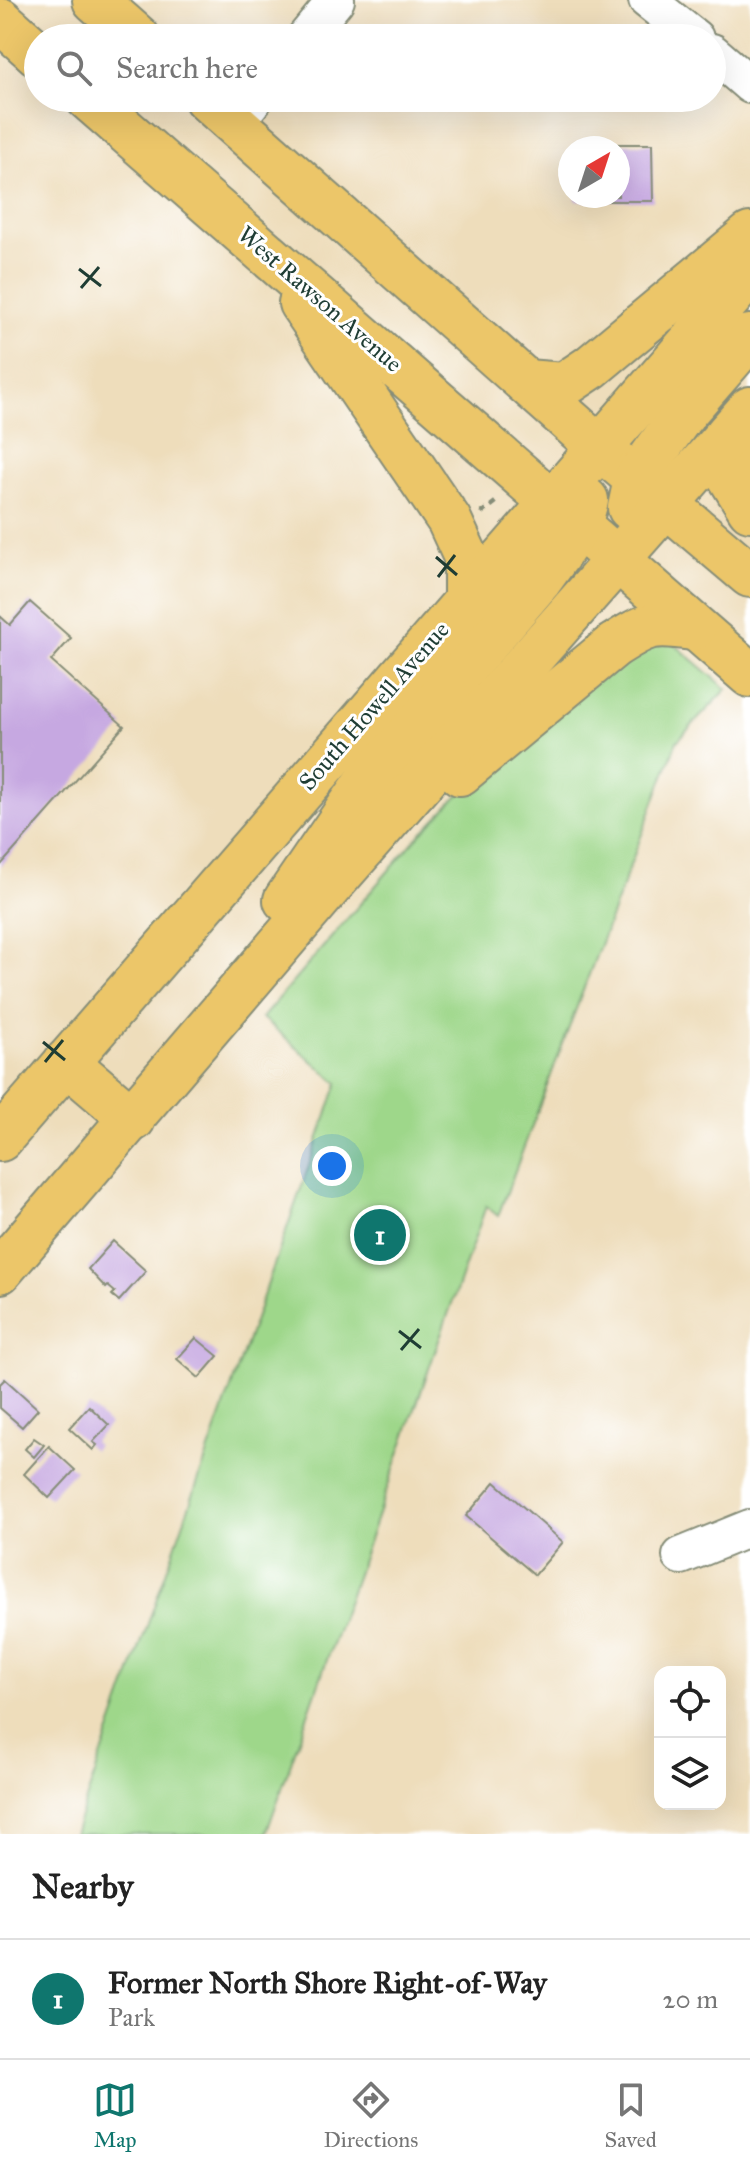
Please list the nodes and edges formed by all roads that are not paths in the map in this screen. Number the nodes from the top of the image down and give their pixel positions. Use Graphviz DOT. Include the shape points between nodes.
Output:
graph roads {
  1 [pos="95,0"];
  2 [pos="336,0"];
  3 [pos="647,0"];
  4 [pos="0,20"];
  5 [pos="122,24"];
  6 [pos="316,24"];
  7 [pos="677,24"];
  8 [pos="24,41"];
  9 [pos="726,64"];
  10 [pos="750,85"];
  11 [pos="104,112"];
  12 [pos="238,112"];
  13 [pos="750,235"];
  14 [pos="266,251"];
  15 [pos="750,274"];
  16 [pos="750,337"];
  17 [pos="526,382"];
  18 [pos="740,421"];
  19 [pos="599,447"];
  20 [pos="651,492"];
  21 [pos="750,509"];
  22 [pos="565,514"];
  23 [pos="617,561"];
  24 [pos="750,575"];
  25 [pos="466,599"];
  26 [pos="693,628"];
  27 [pos="750,675"];
  28 [pos="336,879"];
  29 [pos="224,1011"];
  30 [pos="66,1062"];
  31 [pos="133,1119"];
  32 [pos="0,1139"];
  33 [pos="0,1271"];
  34 [pos="750,1528"];
  35 [pos="681,1556"];
  1 -- 5 [label="main road"];
  2 -- 6 [label="lane"];
  3 -- 7 [label="lane"];
  4 -- 8 [label="main road"];
  9 -- 10 [label="lane"];
  11 -- 14 [label="main road, West Rawson Avenue"];
  12 -- 17 [label="main road"];
  13 -- 17 [label="main road" via="564,385"];
  14 -- 22 [label="main road, West Rawson Avenue"];
  14 -- 25 [label="main road" via="449,520 466,557"];
  15 -- 19 [label="main road, South Howell Avenue"];
  16 -- 20 [label="main road" via="682,415"];
  17 -- 19 [label="main road"];
  18 -- 20 [label="main road"];
  18 -- 21 [label="main road" via="727,472"];
  19 -- 20 [label="main road"];
  19 -- 22 [label="main road, South Howell Avenue"];
  20 -- 23 [label="main road"];
  20 -- 24 [label="main road"];
  22 -- 23 [label="main road, West Rawson Avenue"];
  22 -- 25 [label="main road, South Howell Avenue"];
  22 -- 29 [label="main road" via="539,581 371,776 264,933"];
  23 -- 26 [label="main road, West Rawson Avenue"];
  23 -- 28 [label="main road"];
  25 -- 30 [label="main road, South Howell Avenue"];
  26 -- 27 [label="main road, West Rawson Avenue"];
  26 -- 28 [label="main road" via="662,623 639,628 613,646 469,763 382,859"];
  28 -- 29 [label="main road"];
  29 -- 31 [label="main road"];
  30 -- 31 [label="main road"];
  30 -- 32 [label="main road, South Howell Avenue"];
  31 -- 33 [label="main road"];
  34 -- 35 [label="lane"];
}
